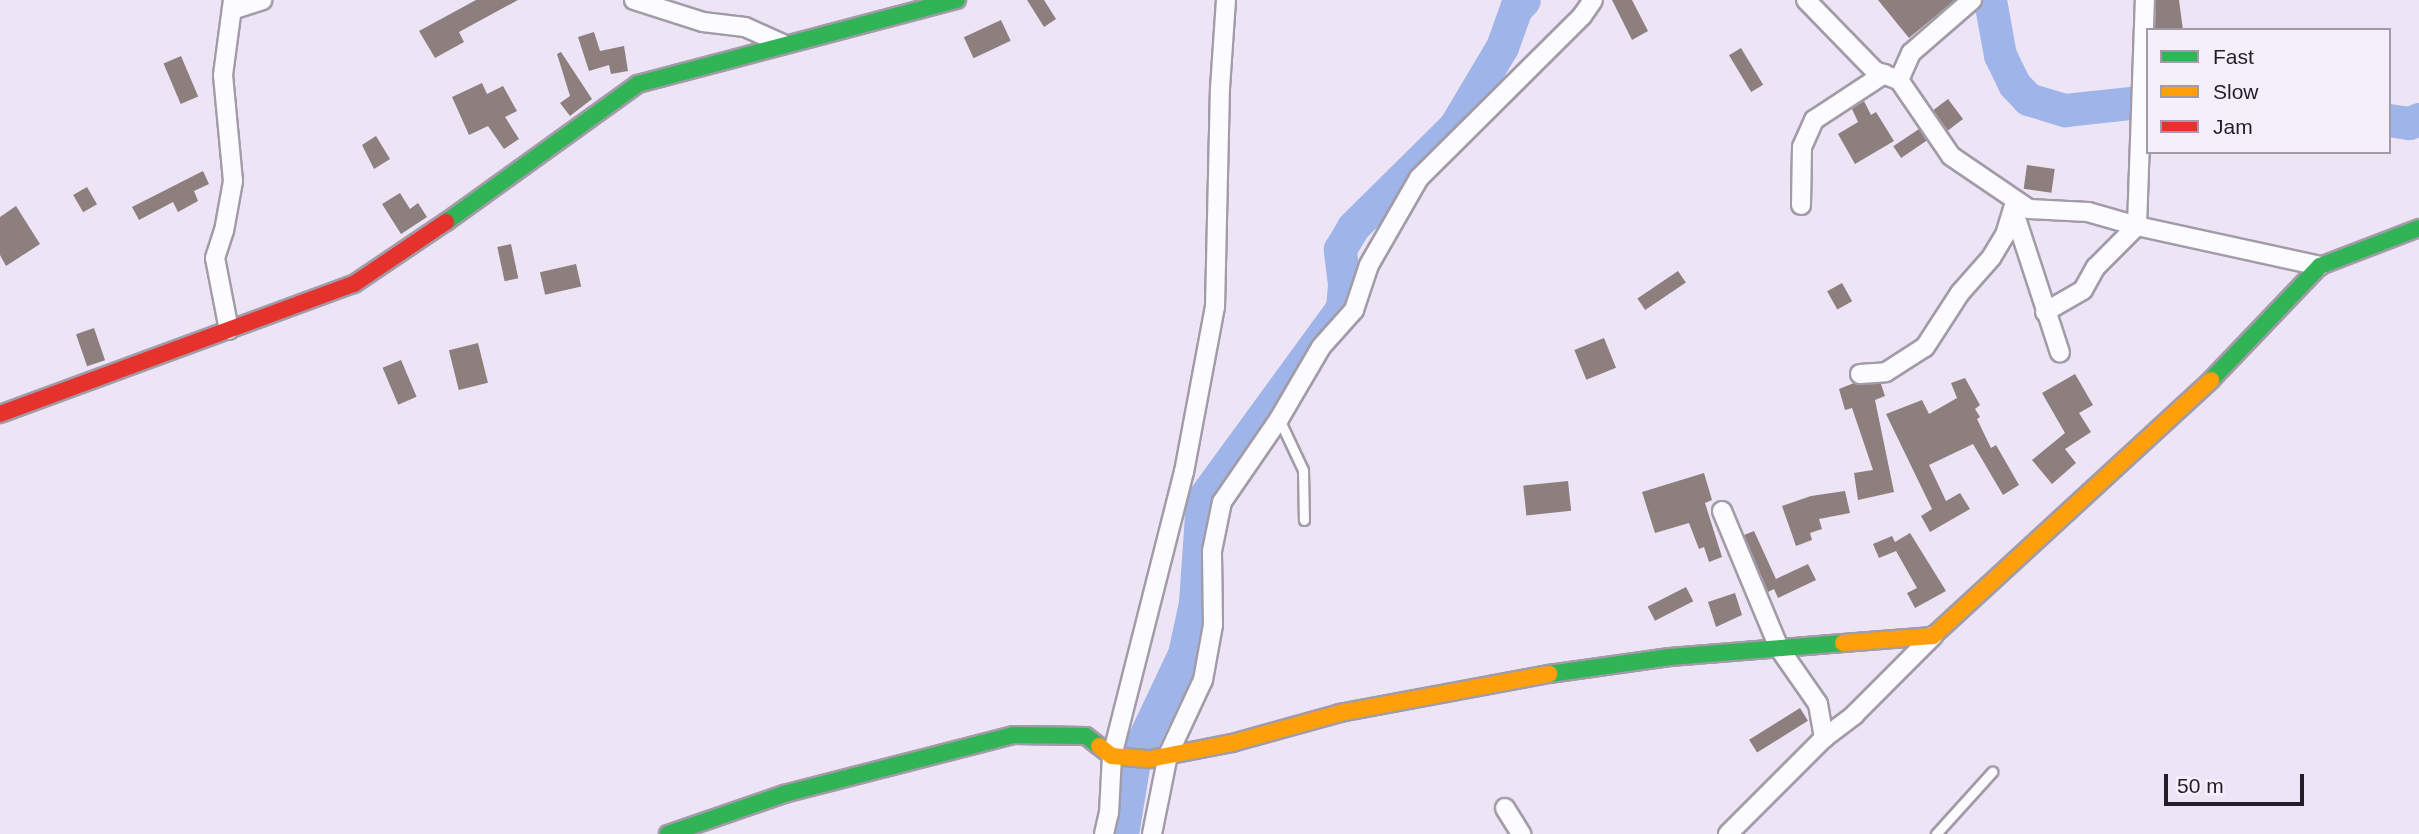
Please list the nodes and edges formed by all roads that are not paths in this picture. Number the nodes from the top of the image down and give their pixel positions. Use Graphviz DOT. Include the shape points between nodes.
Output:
graph roads {
  1 [pos="262,0"];
  2 [pos="957,0"];
  3 [pos="1226,0"];
  4 [pos="1593,0"];
  5 [pos="1806,0"];
  6 [pos="1972,0"];
  7 [pos="2145,0"];
  8 [pos="638,1"];
  9 [pos="233,5"];
  10 [pos="783,44"];
  11 [pos="1892,77"];
  12 [pos="2011,202"];
  13 [pos="1801,205"];
  14 [pos="2137,226"];
  15 [pos="2419,228"];
  16 [pos="2320,266"];
  17 [pos="2045,312"];
  18 [pos="229,330"];
  19 [pos="2060,353"];
  20 [pos="1860,374"];
  21 [pos="0,414"];
  22 [pos="1279,419"];
  23 [pos="1722,511"];
  24 [pos="1304,520"];
  25 [pos="1933,636"];
  26 [pos="1779,648"];
  27 [pos="1824,738"];
  28 [pos="1168,755"];
  29 [pos="1112,756"];
  30 [pos="1992,772"];
  31 [pos="1505,808"];
  32 [pos="668,834"];
  33 [pos="1104,834"];
  34 [pos="1152,834"];
  35 [pos="1521,834"];
  36 [pos="1728,834"];
  37 [pos="1936,834"];
  1 -- 9 [label="street"];
  2 -- 10 [label="street"];
  3 -- 29 [label="street" via="1215,307 1184,472"];
  4 -- 22 [label="street" via="1419,178 1369,265 1354,310 1321,347"];
  5 -- 11 [label="street" via="1875,71"];
  6 -- 11 [label="street" via="1911,53"];
  7 -- 14 [label="street"];
  8 -- 10 [label="street" via="703,22 745,27"];
  9 -- 18 [label="street" via="223,75 233,181 225,231 215,258"];
  10 -- 18 [label="street" via="638,84 483,198 354,284"];
  11 -- 12 [label="street" via="1951,156"];
  11 -- 13 [label="street" via="1814,120 1802,147"];
  12 -- 14 [label="street" via="2029,209 2088,212"];
  12 -- 17 [label="street"];
  12 -- 20 [label="street" via="2005,235 1926,347 1886,372"];
  14 -- 16 [label="street"];
  14 -- 17 [label="street" via="2096,267 2083,290"];
  15 -- 16 [label="street"];
  16 -- 25 [label="street" via="2193,399"];
  17 -- 19 [label="street"];
  18 -- 21 [label="street"];
  22 -- 24 [label="lane" via="1303,470"];
  22 -- 28 [label="street" via="1222,502 1212,551 1213,625 1203,680"];
  23 -- 26 [label="street"];
  25 -- 26 [label="street"];
  25 -- 27 [label="street" via="1854,715"];
  26 -- 27 [label="street" via="1818,704"];
  26 -- 28 [label="street" via="1670,657 1527,677 1340,713 1232,743"];
  27 -- 36 [label="street"];
  28 -- 29 [label="street" via="1150,759"];
  28 -- 34 [label="street"];
  29 -- 32 [label="street" via="1086,736 1014,735 784,794"];
  29 -- 33 [label="street"];
  30 -- 37 [label="lane"];
  31 -- 35 [label="street"];
}
